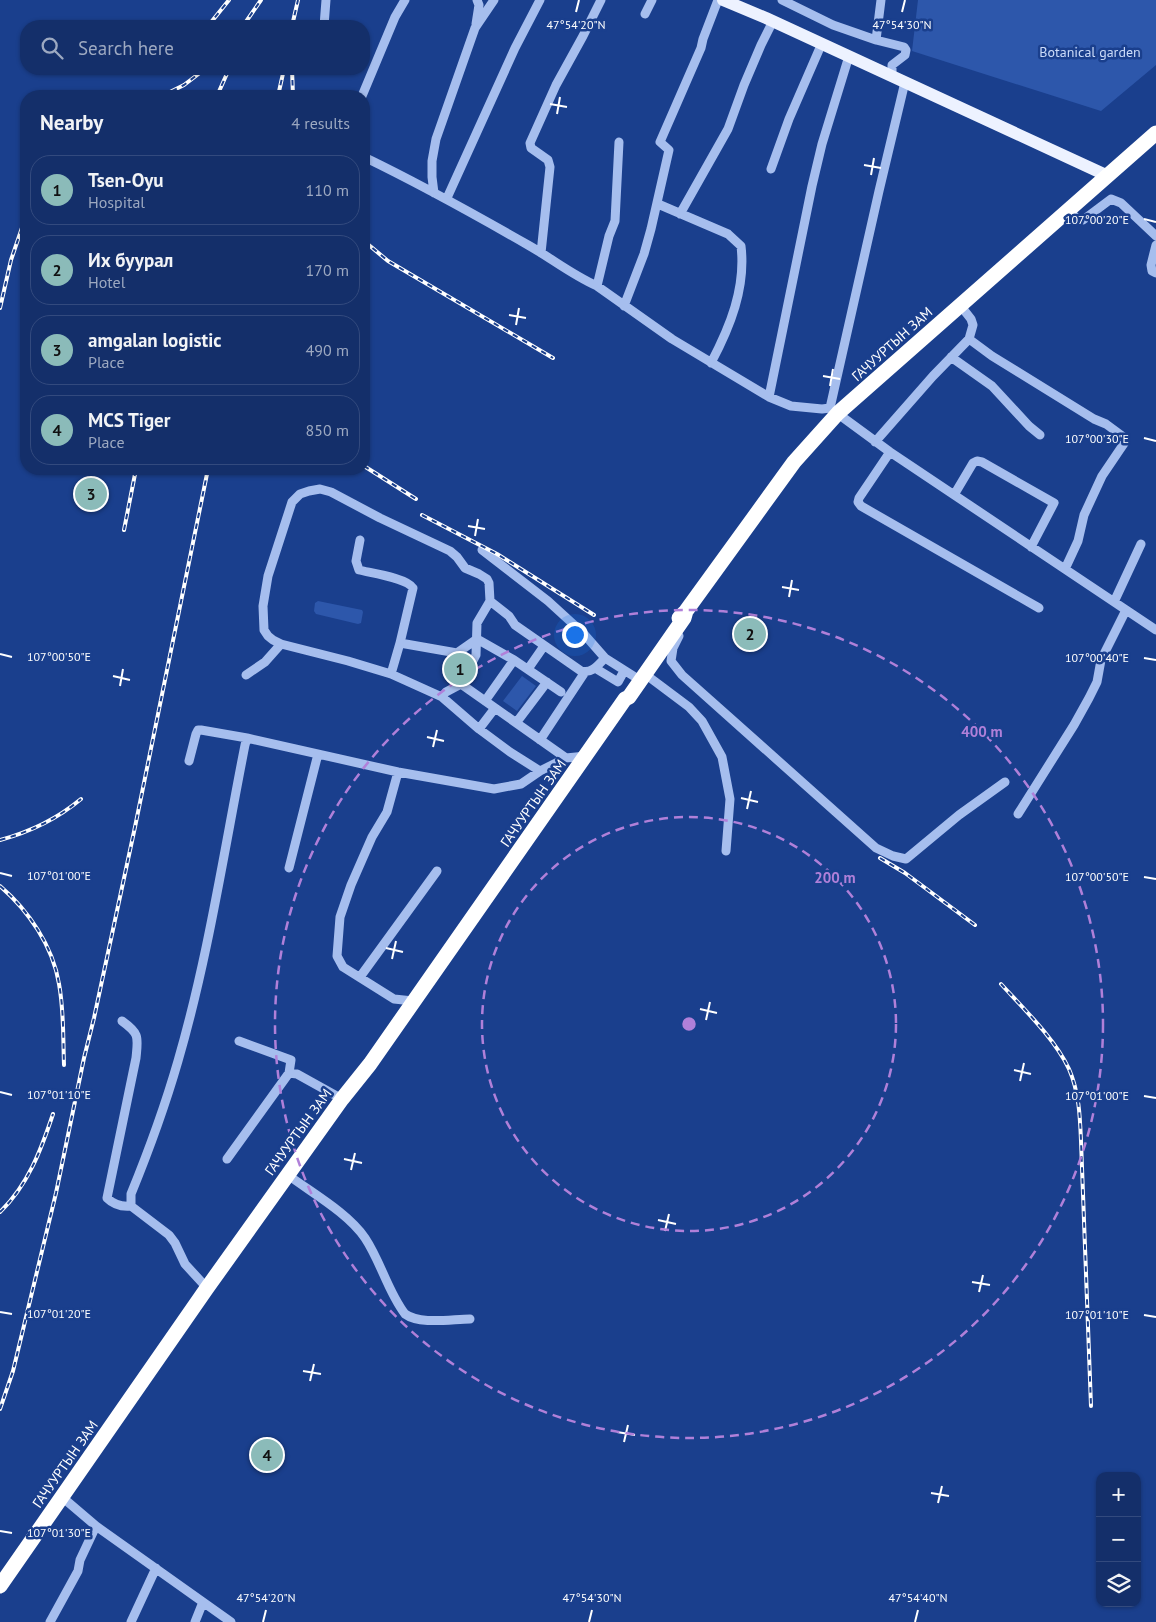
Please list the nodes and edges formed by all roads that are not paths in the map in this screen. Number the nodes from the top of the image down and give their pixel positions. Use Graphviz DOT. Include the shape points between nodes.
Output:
graph roads {
  1 [pos="326,0"];
  2 [pos="405,0"];
  3 [pos="477,0"];
  4 [pos="494,0"];
  5 [pos="540,0"];
  6 [pos="601,0"];
  7 [pos="652,0"];
  8 [pos="718,0"];
  9 [pos="723,0"];
  10 [pos="782,0"];
  11 [pos="881,0"];
  12 [pos="645,14"];
  13 [pos="324,20"];
  14 [pos="773,21"];
  15 [pos="476,28"];
  16 [pos="876,40"];
  17 [pos="822,44"];
  18 [pos="848,56"];
  19 [pos="892,76"];
  20 [pos="905,82"];
  21 [pos="365,90"];
  22 [pos="1156,133"];
  23 [pos="619,142"];
  24 [pos="370,160"];
  25 [pos="771,169"];
  26 [pos="1108,176"];
  27 [pos="434,193"];
  28 [pos="447,198"];
  29 [pos="658,204"];
  30 [pos="1069,212"];
  31 [pos="680,214"];
  32 [pos="1156,236"];
  33 [pos="1156,245"];
  34 [pos="542,253"];
  35 [pos="1156,273"];
  36 [pos="597,286"];
  37 [pos="960,305"];
  38 [pos="624,306"];
  39 [pos="969,339"];
  40 [pos="951,357"];
  41 [pos="711,363"];
  42 [pos="769,397"];
  43 [pos="834,410"];
  44 [pos="1040,435"];
  45 [pos="875,442"];
  46 [pos="890,452"];
  47 [pos="954,495"];
  48 [pos="360,540"];
  49 [pos="1141,544"];
  50 [pos="1031,547"];
  51 [pos="482,550"];
  52 [pos="1065,569"];
  53 [pos="490,601"];
  54 [pos="1114,602"];
  55 [pos="1038,608"];
  56 [pos="1126,610"];
  57 [pos="688,613"];
  58 [pos="1156,630"];
  59 [pos="477,638"];
  60 [pos="400,643"];
  61 [pos="281,644"];
  62 [pos="544,646"];
  63 [pos="605,658"];
  64 [pos="514,660"];
  65 [pos="595,668"];
  66 [pos="528,669"];
  67 [pos="585,672"];
  68 [pos="391,674"];
  69 [pos="635,674"];
  70 [pos="246,675"];
  71 [pos="547,682"];
  72 [pos="460,684"];
  73 [pos="561,692"];
  74 [pos="442,698"];
  75 [pos="485,701"];
  76 [pos="495,708"];
  77 [pos="516,723"];
  78 [pos="479,729"];
  79 [pos="247,738"];
  80 [pos="540,740"];
  81 [pos="318,754"];
  82 [pos="586,756"];
  83 [pos="566,758"];
  84 [pos="189,761"];
  85 [pos="540,771"];
  86 [pos="398,772"];
  87 [pos="1006,782"];
  88 [pos="1018,814"];
  89 [pos="726,851"];
  90 [pos="289,868"];
  91 [pos="437,871"];
  92 [pos="360,977"];
  93 [pos="413,1001"];
  94 [pos="122,1021"];
  95 [pos="239,1041"];
  96 [pos="289,1073"];
  97 [pos="342,1099"];
  98 [pos="227,1159"];
  99 [pos="288,1174"];
  100 [pos="131,1206"];
  101 [pos="206,1288"];
  102 [pos="470,1319"];
  103 [pos="62,1497"];
  104 [pos="96,1526"];
  105 [pos="156,1568"];
  106 [pos="0,1586"];
  107 [pos="203,1602"];
  108 [pos="50,1622"];
  109 [pos="131,1622"];
  110 [pos="195,1622"];
  111 [pos="231,1622"];
  1 -- 13 [label="street"];
  2 -- 21 [label="street"];
  3 -- 15 [label="street"];
  4 -- 15 [label="street"];
  5 -- 28 [label="street"];
  6 -- 34 [label="street" via="556,84 530,143 531,148 548,160 550,167"];
  7 -- 12 [label="street"];
  8 -- 29 [label="street" via="660,142 669,150"];
  9 -- 14 [label="main road"];
  10 -- 16 [label="street" via="829,23"];
  11 -- 16 [label="street"];
  14 -- 17 [label="main road"];
  14 -- 31 [label="street" via="728,129"];
  15 -- 27 [label="street" via="436,139 432,161"];
  16 -- 19 [label="street" via="906,48 905,54 892,65"];
  17 -- 18 [label="main road"];
  17 -- 25 [label="street"];
  18 -- 19 [label="main road"];
  18 -- 42 [label="street" via="812,186"];
  19 -- 20 [label="main road"];
  20 -- 26 [label="main road"];
  20 -- 43 [label="street" via="872,219"];
  22 -- 26 [label="highway, ГАЧУУРТЫН ЗАМ"];
  23 -- 36 [label="street" via="616,215"];
  24 -- 27 [label="street"];
  26 -- 30 [label="highway, ГАЧУУРТЫН ЗАМ"];
  27 -- 28 [label="street"];
  28 -- 34 [label="street"];
  29 -- 31 [label="street"];
  29 -- 38 [label="street" via="644,254"];
  30 -- 32 [label="street" via="1083,220 1111,199 1116,200"];
  30 -- 37 [label="highway, ГАЧУУРТЫН ЗАМ"];
  31 -- 41 [label="street" via="728,234 741,246 743,263 738,300"];
  33 -- 35 [label="street" via="1151,264 1152,271"];
  34 -- 36 [label="street"];
  36 -- 38 [label="street"];
  37 -- 39 [label="street" via="973,325"];
  37 -- 43 [label="highway, ГАЧУУРТЫН ЗАМ"];
  38 -- 41 [label="street"];
  39 -- 40 [label="street"];
  39 -- 52 [label="street" via="1125,438 1084,515 1078,541"];
  40 -- 44 [label="street" via="992,386"];
  40 -- 45 [label="street"];
  41 -- 42 [label="street"];
  42 -- 43 [label="street" via="791,406"];
  43 -- 45 [label="street"];
  43 -- 57 [label="highway, ГАЧУУРТЫН ЗАМ"];
  45 -- 46 [label="street"];
  46 -- 47 [label="street"];
  46 -- 55 [label="street" via="858,502"];
  47 -- 50 [label="street"];
  47 -- 50 [label="street" via="977,461 1054,503"];
  48 -- 60 [label="street" via="356,561 359,570 403,581 413,588"];
  49 -- 54 [label="street"];
  50 -- 52 [label="street"];
  51 -- 63 [label="street" via="548,601"];
  52 -- 54 [label="street"];
  53 -- 59 [label="street" via="477,623"];
  53 -- 61 [label="street" via="487,579 465,568 450,551 320,489 300,494 292,502 265,588 264,630"];
  53 -- 62 [label="street"];
  54 -- 56 [label="street"];
  56 -- 58 [label="street"];
  56 -- 88 [label="street" via="1100,660 1097,682 1089,698"];
  57 -- 69 [label="highway, ГАЧУУРТЫН ЗАМ"];
  57 -- 87 [label="street" via="673,648 671,661 676,668 876,848 906,859 959,815"];
  59 -- 60 [label="street" via="457,653"];
  59 -- 64 [label="street"];
  59 -- 72 [label="street" via="476,655"];
  60 -- 68 [label="street"];
  61 -- 68 [label="street"];
  61 -- 70 [label="street" via="265,662"];
  62 -- 66 [label="street"];
  62 -- 67 [label="street"];
  63 -- 65 [label="street"];
  63 -- 69 [label="street"];
  64 -- 66 [label="street"];
  64 -- 75 [label="street"];
  65 -- 67 [label="street"];
  65 -- 69 [label="street" via="618,682"];
  66 -- 71 [label="street"];
  67 -- 80 [label="street"];
  68 -- 74 [label="street"];
  69 -- 82 [label="highway, ГАЧУУРТЫН ЗАМ" via="630,697 625,699"];
  69 -- 89 [label="street" via="689,707 702,721 722,757 730,799"];
  71 -- 73 [label="street"];
  71 -- 77 [label="street"];
  72 -- 74 [label="street"];
  72 -- 75 [label="street"];
  74 -- 78 [label="street"];
  75 -- 76 [label="street"];
  76 -- 77 [label="street"];
  76 -- 78 [label="street"];
  77 -- 80 [label="street"];
  78 -- 85 [label="street"];
  79 -- 81 [label="street"];
  79 -- 84 [label="street" via="198,730"];
  79 -- 100 [label="street" via="195,996 166,1102 131,1194"];
  80 -- 83 [label="street"];
  81 -- 86 [label="street"];
  81 -- 90 [label="street"];
  82 -- 83 [label="street"];
  82 -- 93 [label="highway, ГАЧУУРТЫН ЗАМ"];
  83 -- 85 [label="street"];
  85 -- 86 [label="street" via="521,784 494,789"];
  86 -- 92 [label="street" via="387,812 372,837 340,918 336,956 343,967"];
  91 -- 92 [label="street"];
  92 -- 93 [label="street" via="394,999"];
  93 -- 97 [label="highway, ГАЧУУРТЫН ЗАМ"];
  94 -- 100 [label="street" via="134,1030 138,1038 107,1198 112,1204"];
  95 -- 96 [label="street" via="291,1060"];
  96 -- 97 [label="street" via="297,1074"];
  96 -- 98 [label="street"];
  97 -- 99 [label="highway, ГАЧУУРТЫН ЗАМ"];
  99 -- 101 [label="highway, ГАЧУУРТЫН ЗАМ"];
  99 -- 102 [label="street" via="355,1225 376,1257 405,1314 419,1320"];
  100 -- 101 [label="street" via="169,1235 184,1264"];
  101 -- 103 [label="highway, ГАЧУУРТЫН ЗАМ"];
  103 -- 104 [label="street"];
  103 -- 106 [label="highway, ГАЧУУРТЫН ЗАМ"];
  104 -- 105 [label="street"];
  104 -- 108 [label="street" via="78,1571"];
  105 -- 107 [label="street"];
  105 -- 109 [label="street"];
  107 -- 110 [label="street"];
  107 -- 111 [label="street"];
}
